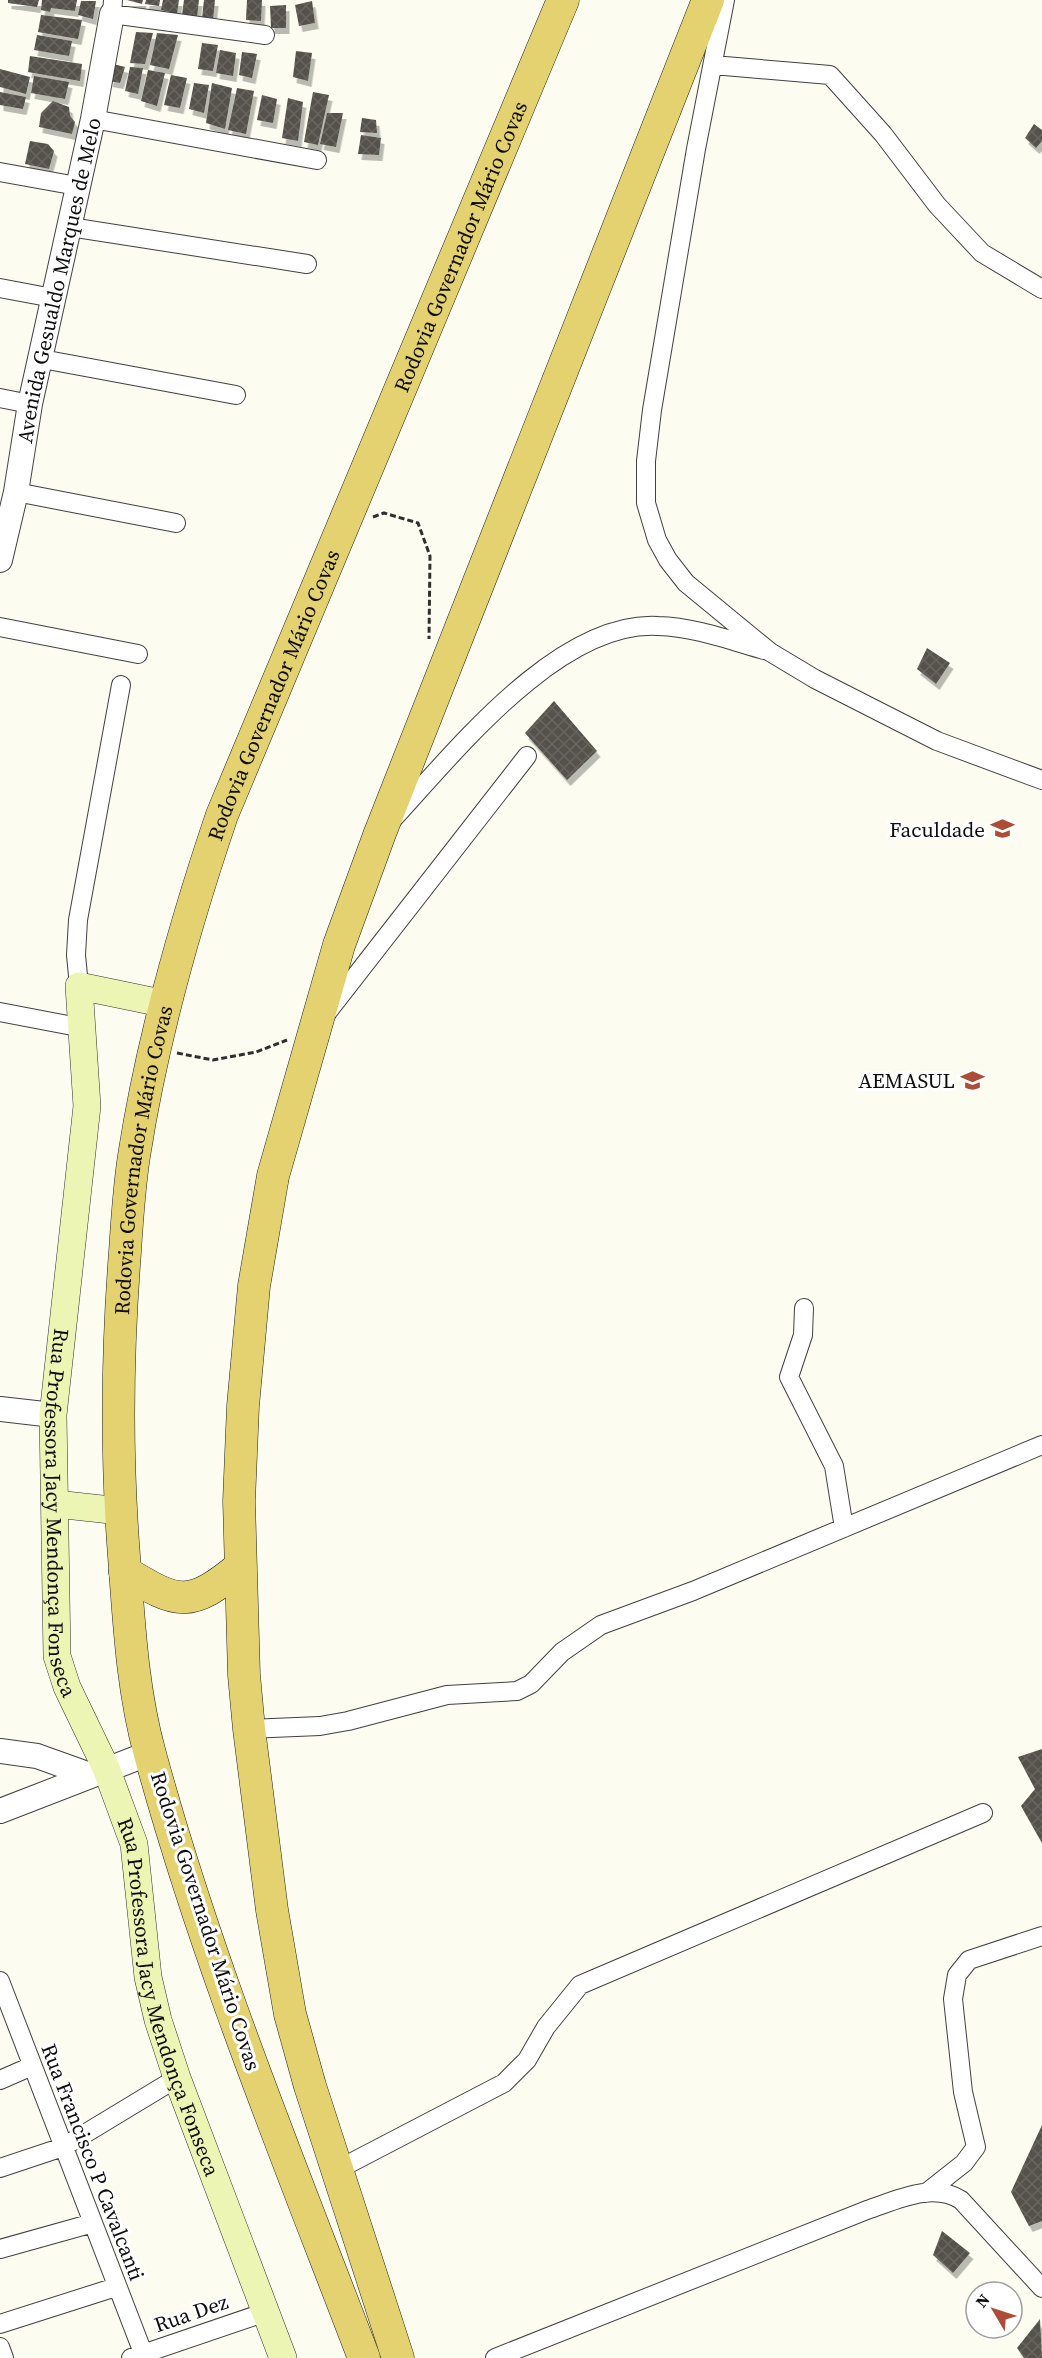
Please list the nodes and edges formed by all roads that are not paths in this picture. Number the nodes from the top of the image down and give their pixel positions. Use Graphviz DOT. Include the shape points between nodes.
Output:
graph roads {
  1 [pos="563,0"];
  2 [pos="708,0"];
  3 [pos="724,0"];
  4 [pos="113,7"];
  5 [pos="265,35"];
  6 [pos="713,66"];
  7 [pos="93,119"];
  8 [pos="317,160"];
  9 [pos="0,172"];
  10 [pos="77,186"];
  11 [pos="70,227"];
  12 [pos="307,264"];
  13 [pos="0,288"];
  14 [pos="1042,289"];
  15 [pos="54,298"];
  16 [pos="42,359"];
  17 [pos="236,395"];
  18 [pos="0,398"];
  19 [pos="30,404"];
  20 [pos="16,492"];
  21 [pos="4,515"];
  22 [pos="176,523"];
  23 [pos="0,560"];
  24 [pos="0,627"];
  25 [pos="770,652"];
  26 [pos="138,654"];
  27 [pos="121,685"];
  28 [pos="527,756"];
  29 [pos="1042,780"];
  30 [pos="380,833"];
  31 [pos="79,986"];
  32 [pos="166,1004"];
  33 [pos="0,1012"];
  34 [pos="83,1028"];
  35 [pos="314,1029"];
  36 [pos="804,1308"];
  37 [pos="0,1409"];
  38 [pos="53,1415"];
  39 [pos="1042,1444"];
  40 [pos="56,1504"];
  41 [pos="120,1510"];
  42 [pos="844,1528"];
  43 [pos="240,1567"];
  44 [pos="125,1572"];
  45 [pos="249,1729"];
  46 [pos="0,1752"];
  47 [pos="150,1753"];
  48 [pos="98,1772"];
  49 [pos="0,1811"];
  50 [pos="983,1813"];
  51 [pos="1042,1936"];
  52 [pos="2,1992"];
  53 [pos="32,2066"];
  54 [pos="177,2078"];
  55 [pos="0,2080"];
  56 [pos="63,2147"];
  57 [pos="0,2168"];
  58 [pos="337,2170"];
  59 [pos="926,2193"];
  60 [pos="93,2223"];
  61 [pos="0,2249"];
  62 [pos="116,2287"];
  63 [pos="1042,2288"];
  64 [pos="266,2312"];
  65 [pos="0,2324"];
  66 [pos="0,2347"];
  67 [pos="139,2356"];
  68 [pos="4,2358"];
  69 [pos="283,2358"];
  70 [pos="364,2358"];
  71 [pos="398,2358"];
  72 [pos="495,2358"];
  1 -- 32 [label="highway, Rodovia Governador Mário Covas" via="222,816 187,920"];
  2 -- 30 [label="highway"];
  3 -- 6 [label="street"];
  4 -- 5 [label="street"];
  4 -- 7 [label="street, Avenida Gesualdo Marques de Melo"];
  6 -- 14 [label="street" via="830,75 981,252"];
  6 -- 25 [label="street" via="652,410 646,503 657,540 686,583"];
  7 -- 8 [label="street"];
  7 -- 10 [label="street, Avenida Gesualdo Marques de Melo"];
  9 -- 10 [label="street"];
  10 -- 11 [label="street, Avenida Gesualdo Marques de Melo"];
  11 -- 12 [label="street"];
  11 -- 15 [label="street, Avenida Gesualdo Marques de Melo"];
  13 -- 15 [label="street"];
  15 -- 16 [label="street, Avenida Gesualdo Marques de Melo"];
  16 -- 17 [label="street"];
  16 -- 19 [label="street, Avenida Gesualdo Marques de Melo"];
  18 -- 19 [label="street"];
  19 -- 20 [label="street, Avenida Gesualdo Marques de Melo"];
  20 -- 21 [label="street, Avenida Gesualdo Marques de Melo"];
  20 -- 22 [label="street"];
  21 -- 23 [label="street, Avenida Gesualdo Marques de Melo"];
  24 -- 26 [label="street"];
  25 -- 29 [label="street" via="937,741"];
  25 -- 30 [label="street" via="692,629 656,625 621,628 598,637 544,668 454,752"];
  27 -- 31 [label="street, Rua Professora Jacy Mendonça Fonseca" via="78,920"];
  28 -- 35 [label="street"];
  30 -- 35 [label="highway" via="339,945"];
  31 -- 32 [label="main road"];
  31 -- 34 [label="main road, Rua Professora Jacy Mendonça Fonseca"];
  32 -- 41 [label="highway, Rodovia Governador Mário Covas" via="133,1159 120,1305"];
  33 -- 34 [label="street"];
  34 -- 38 [label="main road, Rua Professora Jacy Mendonça Fonseca" via="87,1106"];
  35 -- 43 [label="highway" via="273,1176 254,1286 243,1406"];
  36 -- 42 [label="street" via="803,1335 789,1377 834,1466"];
  37 -- 38 [label="street"];
  38 -- 40 [label="main road, Rua Professora Jacy Mendonça Fonseca"];
  39 -- 42 [label="street"];
  40 -- 41 [label="main road"];
  40 -- 48 [label="main road, Rua Professora Jacy Mendonça Fonseca" via="57,1656"];
  41 -- 44 [label="highway, Rodovia Governador Mário Covas"];
  42 -- 45 [label="street" via="601,1625 562,1652 531,1684 517,1691 447,1695 320,1726"];
  43 -- 44 [label="highway" via="215,1587 185,1598 170,1596"];
  43 -- 45 [label="highway"];
  44 -- 47 [label="highway, Rodovia Governador Mário Covas" via="134,1674"];
  45 -- 58 [label="highway" via="272,1910 290,2014"];
  46 -- 48 [label="street" via="37,1756"];
  47 -- 48 [label="street"];
  47 -- 70 [label="highway, Rodovia Governador Mário Covas" via="175,1843 230,2004"];
  48 -- 49 [label="street"];
  48 -- 54 [label="main road, Rua Professora Jacy Mendonça Fonseca" via="134,1844 148,1977"];
  50 -- 58 [label="street" via="580,1984 546,2027 527,2060 504,2083"];
  51 -- 59 [label="street" via="969,1960 957,1975 953,1999 963,2092 976,2147 964,2163"];
  52 -- 53 [label="street, Rua Francisco P Cavalcanti"];
  53 -- 55 [label="street"];
  53 -- 56 [label="street, Rua Francisco P Cavalcanti"];
  54 -- 56 [label="street"];
  54 -- 64 [label="main road, Rua Professora Jacy Mendonça Fonseca"];
  56 -- 57 [label="street"];
  56 -- 60 [label="street, Rua Francisco P Cavalcanti"];
  58 -- 71 [label="highway"];
  59 -- 63 [label="street" via="945,2192 961,2200"];
  59 -- 72 [label="street" via="867,2210"];
  60 -- 61 [label="street"];
  60 -- 62 [label="street, Rua Francisco P Cavalcanti"];
  62 -- 65 [label="street"];
  62 -- 67 [label="street, Rua Francisco P Cavalcanti"];
  64 -- 67 [label="street, Rua Dez"];
  64 -- 69 [label="main road, Rua Professora Jacy Mendonça Fonseca"];
  66 -- 68 [label="street"];
}
